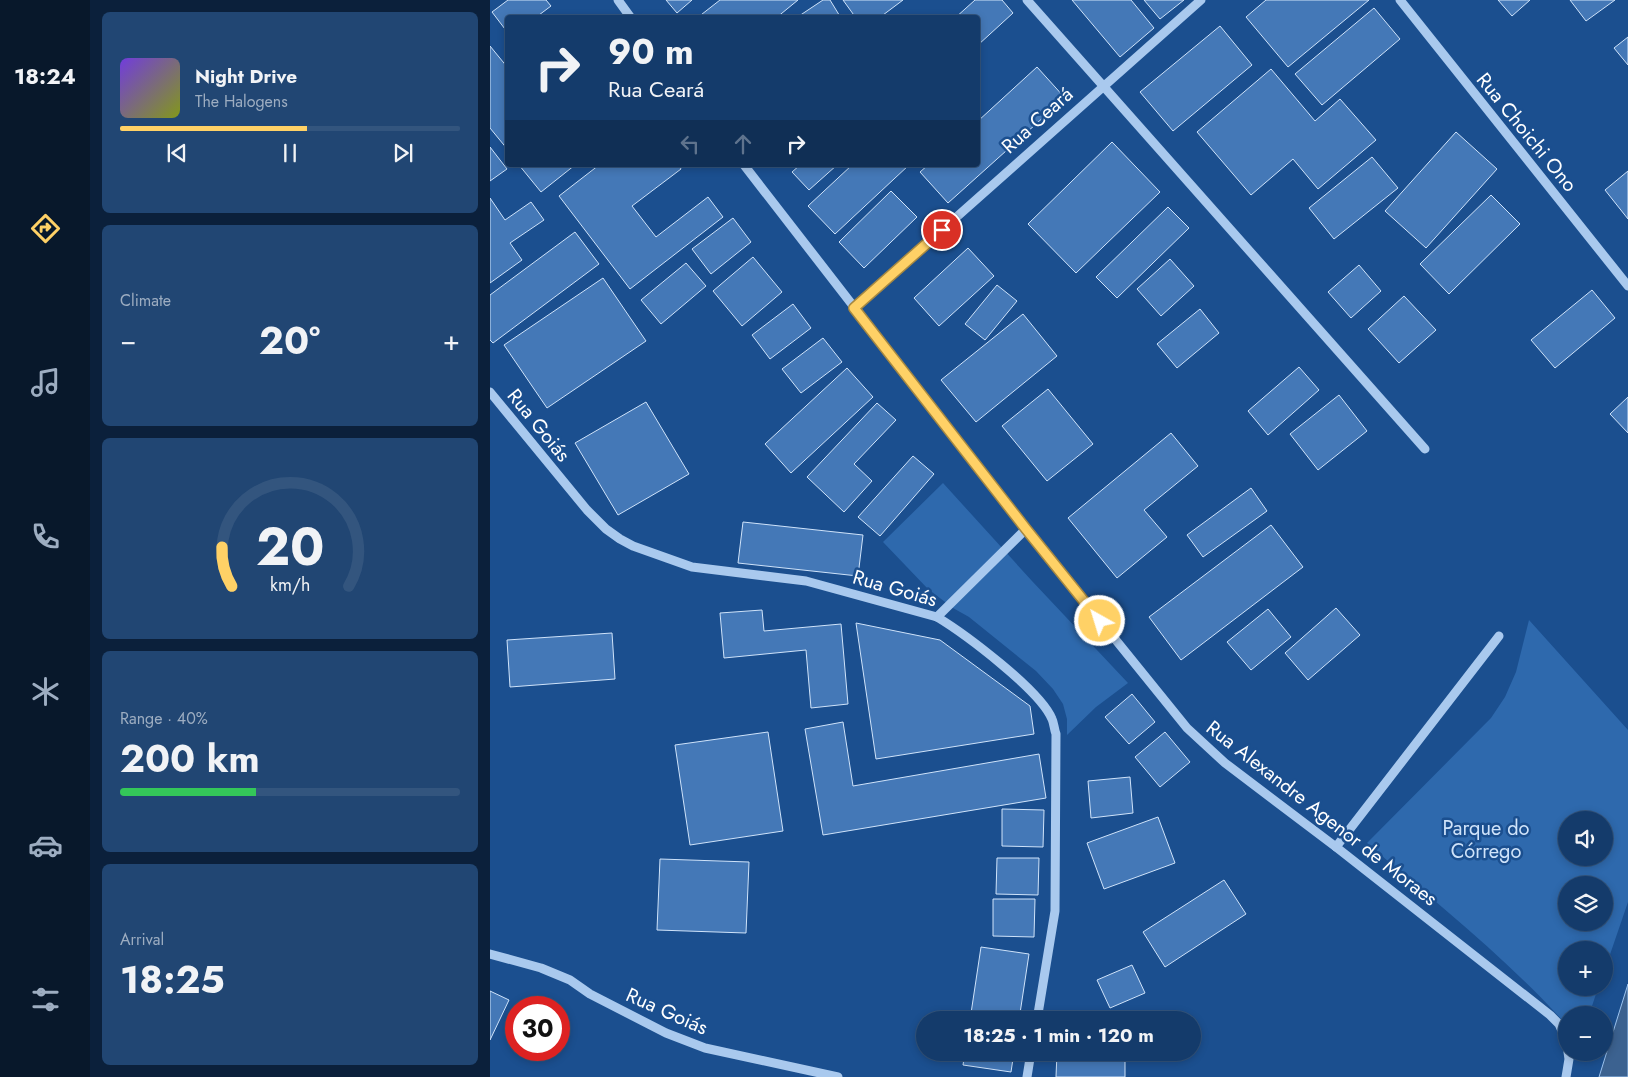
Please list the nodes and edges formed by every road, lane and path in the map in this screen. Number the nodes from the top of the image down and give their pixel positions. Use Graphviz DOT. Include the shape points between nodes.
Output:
graph roads {
  1 [pos="618,0"];
  2 [pos="1027,0"];
  3 [pos="1200,0"];
  4 [pos="1400,0"];
  5 [pos="629,15"];
  6 [pos="1102,86"];
  7 [pos="746,167"];
  8 [pos="1628,286"];
  9 [pos="854,308"];
  10 [pos="490,392"];
  11 [pos="1425,449"];
  12 [pos="1026,529"];
  13 [pos="937,618"];
  14 [pos="1499,636"];
  15 [pos="1336,847"];
  16 [pos="490,954"];
  17 [pos="1039,1011"];
  18 [pos="1558,1023"];
  19 [pos="1030,1061"];
  20 [pos="1569,1061"];
  21 [pos="838,1077"];
  22 [pos="1027,1077"];
  23 [pos="1566,1077"];
  1 -- 5 [label="street"];
  2 -- 6 [label="street"];
  3 -- 6 [label="street, Rua Ceará"];
  4 -- 8 [label="street, Rua Choichi Ono"];
  6 -- 9 [label="street, Rua Ceará"];
  6 -- 11 [label="street"];
  7 -- 9 [label="street, Rua Alexandre Agenor de Moraes"];
  9 -- 12 [label="street, Rua Alexandre Agenor de Moraes"];
  10 -- 13 [label="street, Rua Goiás" via="587,510 606,529 633,546 692,567 806,581"];
  12 -- 13 [label="street"];
  12 -- 15 [label="street, Rua Alexandre Agenor de Moraes" via="1187,728 1225,764"];
  13 -- 17 [label="street, Rua Goiás" via="1024,684 1052,718 1056,734 1056,911"];
  14 -- 15 [label="street"];
  15 -- 18 [label="street, Rua Alexandre Agenor de Moraes"];
  16 -- 21 [label="street, Rua Goiás" via="570,980 666,1034 704,1048"];
  19 -- 22 [label="street"];
  20 -- 23 [label="street"];
}
